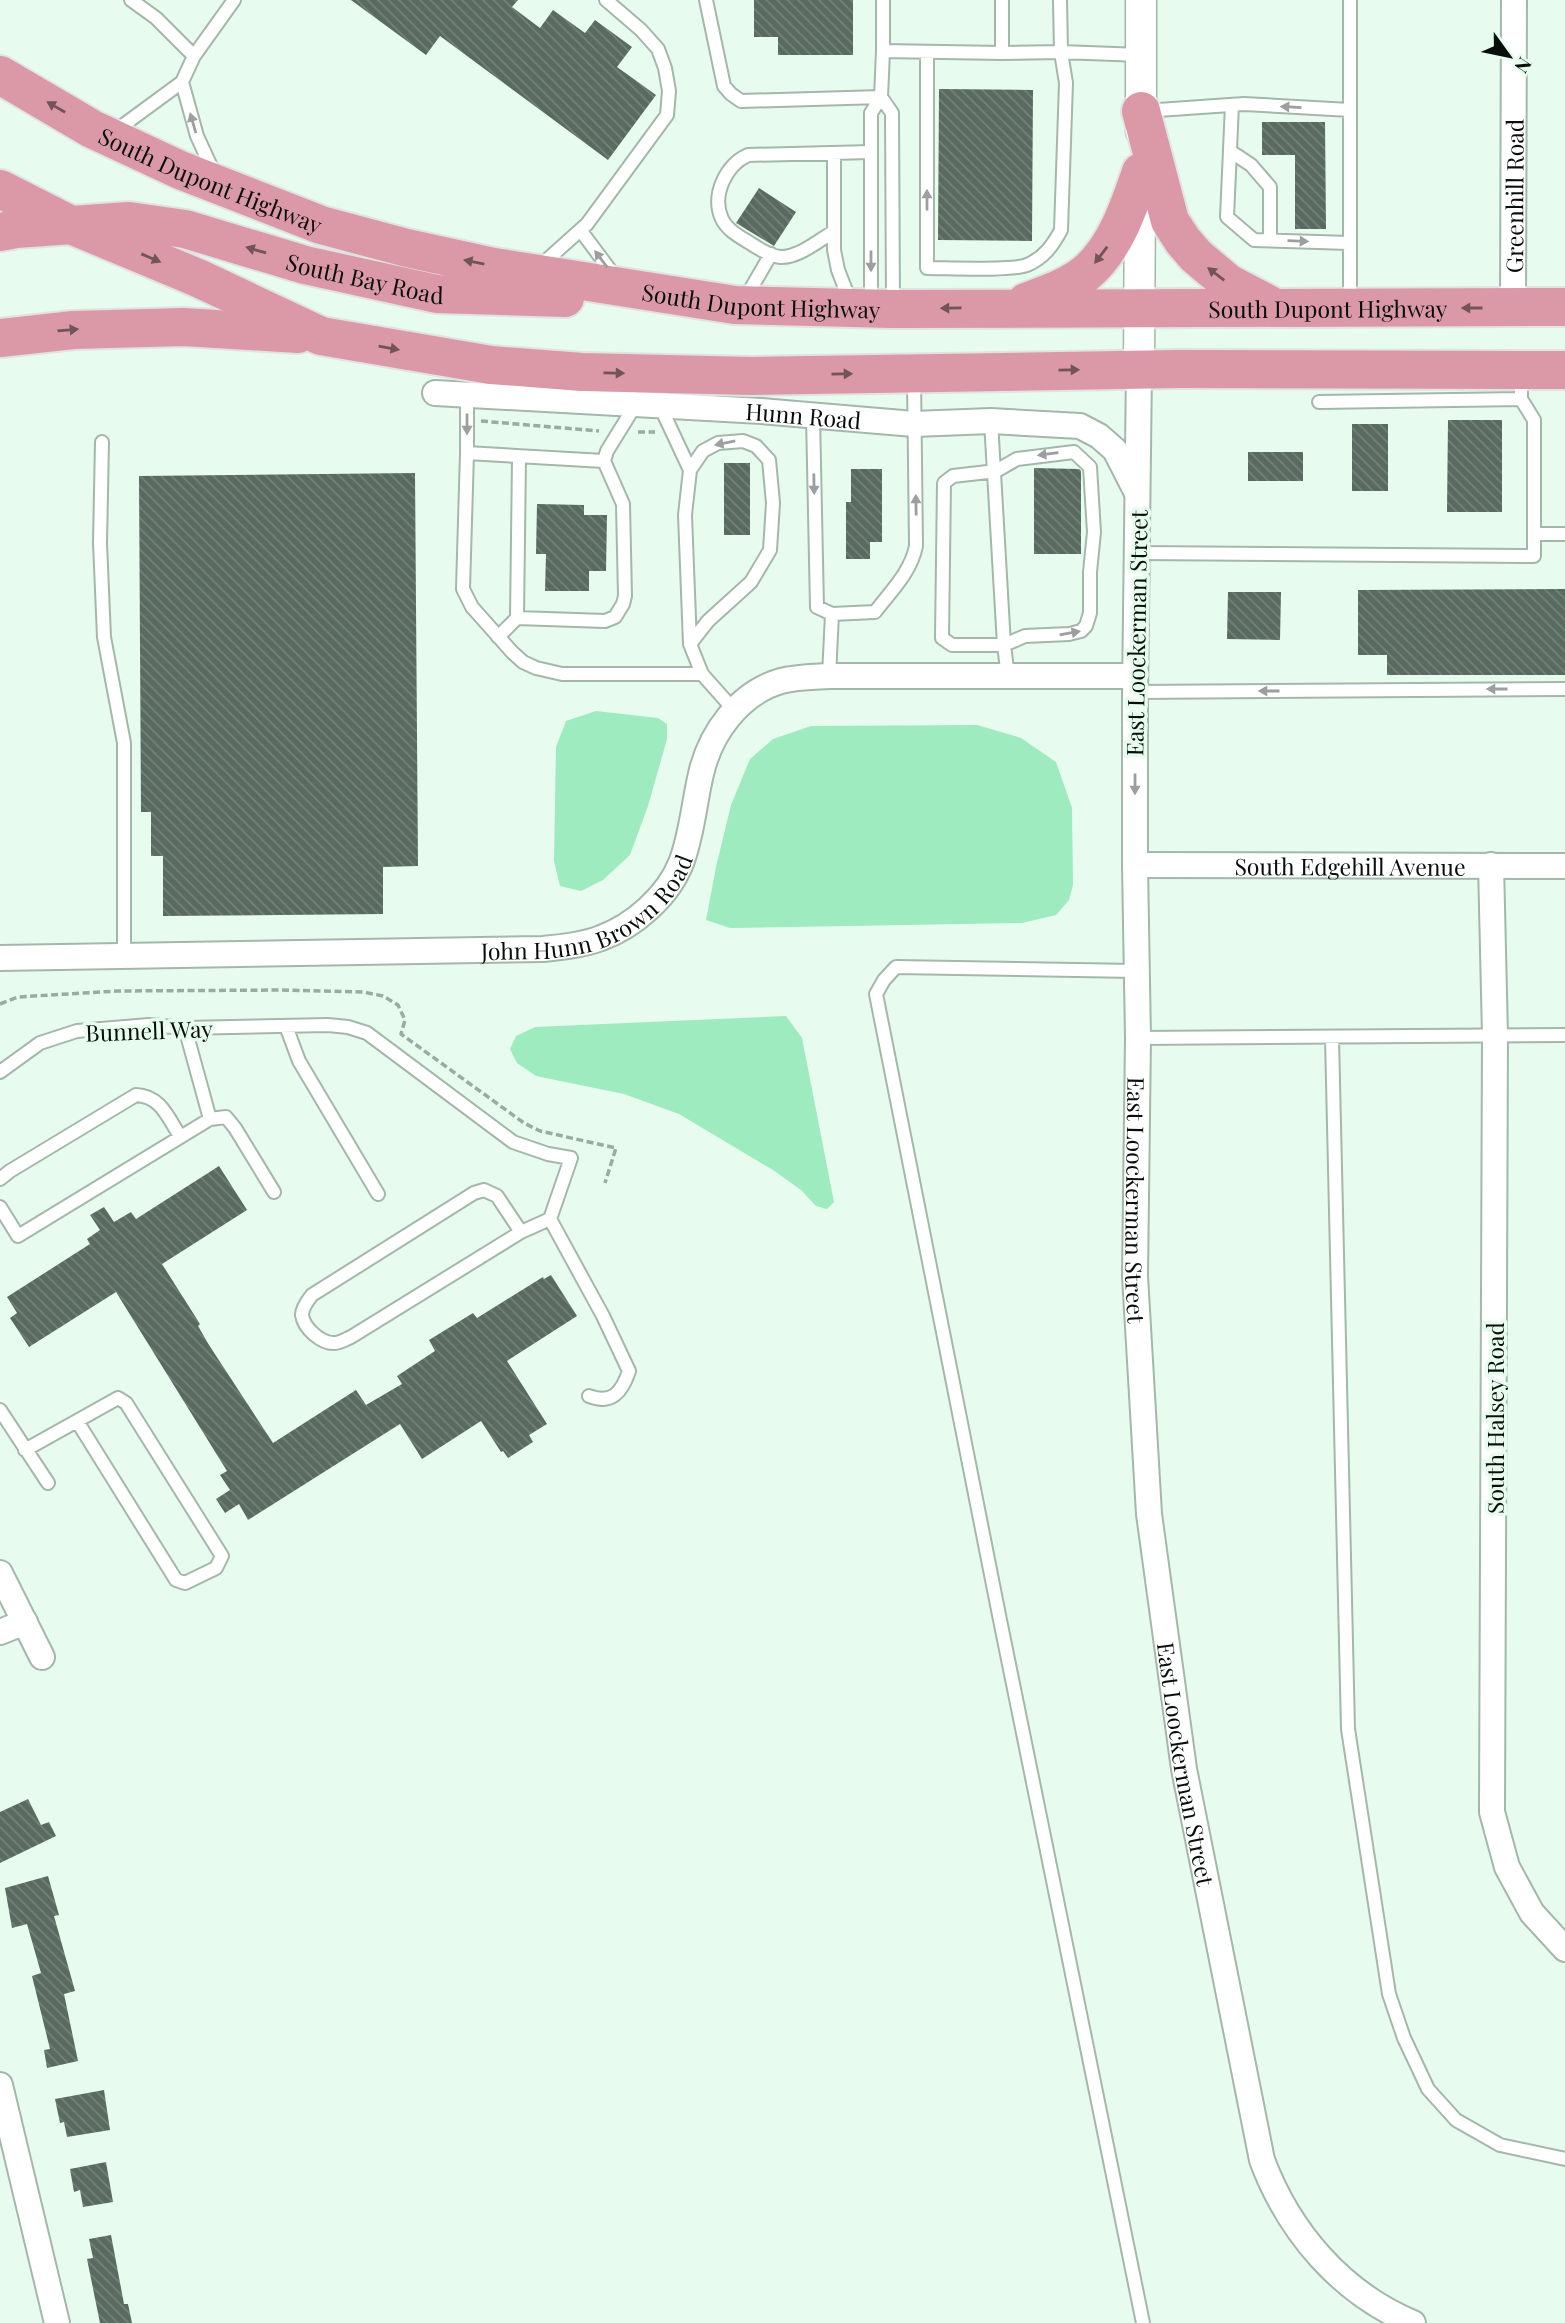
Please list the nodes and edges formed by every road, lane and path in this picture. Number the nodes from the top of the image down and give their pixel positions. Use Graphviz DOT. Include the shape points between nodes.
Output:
graph roads {
  1 [pos="131,0"];
  2 [pos="234,0"];
  3 [pos="606,0"];
  4 [pos="706,0"];
  5 [pos="883,0"];
  6 [pos="1002,0"];
  7 [pos="1060,0"];
  8 [pos="1141,0"];
  9 [pos="1350,0"];
  10 [pos="1514,0"];
  11 [pos="883,51"];
  12 [pos="927,52"];
  13 [pos="1061,52"];
  14 [pos="1002,53"];
  15 [pos="1141,55"];
  16 [pos="194,56"];
  17 [pos="0,75"];
  18 [pos="183,82"];
  19 [pos="881,97"];
  20 [pos="1232,105"];
  21 [pos="1350,110"];
  22 [pos="1141,111"];
  23 [pos="108,136"];
  24 [pos="1230,150"];
  25 [pos="871,152"];
  26 [pos="834,153"];
  27 [pos="1140,172"];
  28 [pos="220,186"];
  29 [pos="0,189"];
  30 [pos="71,225"];
  31 [pos="580,231"];
  32 [pos="0,232"];
  33 [pos="833,232"];
  34 [pos="1269,240"];
  35 [pos="1349,243"];
  36 [pos="771,254"];
  37 [pos="533,272"];
  38 [pos="622,287"];
  39 [pos="738,305"];
  40 [pos="1012,307"];
  41 [pos="1275,307"];
  42 [pos="1350,307"];
  43 [pos="1565,307"];
  44 [pos="872,308"];
  45 [pos="1139,308"];
  46 [pos="1513,308"];
  47 [pos="321,336"];
  48 [pos="0,338"];
  49 [pos="1139,369"];
  50 [pos="1565,370"];
  51 [pos="914,373"];
  52 [pos="1521,384"];
  53 [pos="435,393"];
  54 [pos="467,395"];
  55 [pos="1319,402"];
  56 [pos="648,405"];
  57 [pos="813,416"];
  58 [pos="991,421"];
  59 [pos="914,424"];
  60 [pos="102,442"];
  61 [pos="467,453"];
  62 [pos="519,458"];
  63 [pos="604,461"];
  64 [pos="690,470"];
  65 [pos="996,471"];
  66 [pos="1138,493"];
  67 [pos="1534,534"];
  68 [pos="1565,534"];
  69 [pos="1136,554"];
  70 [pos="832,614"];
  71 [pos="517,618"];
  72 [pos="498,637"];
  73 [pos="690,644"];
  74 [pos="1004,645"];
  75 [pos="702,674"];
  76 [pos="829,676"];
  77 [pos="1008,677"];
  78 [pos="1135,684"];
  79 [pos="1565,689"];
  80 [pos="734,710"];
  81 [pos="1135,865"];
  82 [pos="1491,865"];
  83 [pos="1565,866"];
  84 [pos="124,957"];
  85 [pos="0,958"];
  86 [pos="1136,971"];
  87 [pos="286,1026"];
  88 [pos="185,1028"];
  89 [pos="1496,1035"];
  90 [pos="1565,1035"];
  91 [pos="1138,1038"];
  92 [pos="1332,1038"];
  93 [pos="0,1072"];
  94 [pos="209,1119"];
  95 [pos="180,1136"];
  96 [pos="0,1179"];
  97 [pos="274,1192"];
  98 [pos="378,1194"];
  99 [pos="0,1207"];
  100 [pos="550,1219"];
  101 [pos="521,1232"];
  102 [pos="589,1396"];
  103 [pos="0,1410"];
  104 [pos="77,1421"];
  105 [pos="25,1450"];
  106 [pos="48,1483"];
  107 [pos="0,1573"];
  108 [pos="25,1622"];
  109 [pos="0,1632"];
  110 [pos="42,1657"];
  111 [pos="1565,1949"];
  112 [pos="0,2085"];
  113 [pos="1565,2159"];
  114 [pos="57,2323"];
  115 [pos="1143,2323"];
  116 [pos="1413,2323"];
  1 -- 16 [label="lane"];
  2 -- 16 [label="lane"];
  3 -- 31 [label="lane" via="658,49 669,92 667,115"];
  4 -- 19 [label="lane" via="724,86 741,101"];
  5 -- 11 [label="lane"];
  6 -- 14 [label="lane"];
  7 -- 13 [label="lane"];
  8 -- 15 [label="street, East Loockerman Street"];
  9 -- 21 [label="lane"];
  10 -- 46 [label="street, Greenhill Road"];
  11 -- 12 [label="lane"];
  11 -- 19 [label="lane"];
  13 -- 12 [label="lane, one-way" via="1066,83 1061,230 1052,247 1024,267 927,268"];
  12 -- 14 [label="lane"];
  13 -- 14 [label="lane"];
  13 -- 15 [label="lane"];
  15 -- 22 [label="street, East Loockerman Street"];
  16 -- 18 [label="lane"];
  23 -- 17 [label="highway, South Dupont Highway, one-way"];
  18 -- 23 [label="lane"];
  28 -- 18 [label="lane, one-way" via="197,136"];
  19 -- 25 [label="lane" via="871,113"];
  19 -- 44 [label="lane" via="892,113"];
  21 -- 20 [label="lane, one-way"];
  20 -- 22 [label="lane"];
  20 -- 24 [label="lane"];
  21 -- 35 [label="lane"];
  22 -- 27 [label="street, East Loockerman Street"];
  41 -- 22 [label="highway, one-way" via="1228,283 1183,241 1170,221"];
  23 -- 28 [label="highway, South Dupont Highway"];
  24 -- 34 [label="lane" via="1251,164 1270,187"];
  24 -- 34 [label="lane" via="1227,217 1254,240"];
  25 -- 26 [label="lane"];
  25 -- 44 [label="lane, one-way"];
  26 -- 33 [label="lane"];
  26 -- 36 [label="lane" via="748,155 729,169 721,186 722,219 729,229"];
  27 -- 40 [label="highway, one-way" via="1129,207 1099,260 1070,284"];
  27 -- 45 [label="street, East Loockerman Street"];
  37 -- 28 [label="highway, South Dupont Highway, one-way" via="407,248 321,225"];
  29 -- 30 [label="highway"];
  30 -- 32 [label="highway, South Bay Road"];
  39 -- 30 [label="highway, South Bay Road, one-way" via="436,294 305,265 185,229 129,222"];
  30 -- 47 [label="highway, one-way"];
  31 -- 37 [label="lane"];
  38 -- 31 [label="lane, one-way"];
  33 -- 36 [label="lane" via="793,255"];
  33 -- 44 [label="lane" via="838,271"];
  34 -- 35 [label="lane, one-way"];
  35 -- 42 [label="lane"];
  36 -- 39 [label="lane"];
  37 -- 38 [label="highway, South Dupont Highway"];
  38 -- 39 [label="highway, South Dupont Highway"];
  39 -- 44 [label="highway, South Dupont Highway"];
  40 -- 44 [label="highway, South Dupont Highway, one-way"];
  40 -- 45 [label="highway, South Dupont Highway"];
  41 -- 42 [label="highway, South Dupont Highway"];
  41 -- 45 [label="highway, South Dupont Highway"];
  46 -- 42 [label="highway, South Dupont Highway, one-way"];
  43 -- 46 [label="highway, South Dupont Highway"];
  45 -- 49 [label="street, East Loockerman Street"];
  48 -- 47 [label="highway, one-way" via="73,330 184,327"];
  47 -- 51 [label="highway, one-way" via="491,365 582,372"];
  51 -- 49 [label="highway, one-way"];
  49 -- 52 [label="highway"];
  49 -- 66 [label="street, East Loockerman Street"];
  50 -- 52 [label="highway"];
  51 -- 59 [label="lane"];
  52 -- 55 [label="lane"];
  52 -- 67 [label="lane" via="1534,420"];
  53 -- 54 [label="street, Hunn Road"];
  54 -- 56 [label="street, Hunn Road"];
  54 -- 61 [label="lane, one-way"];
  56 -- 57 [label="street, Hunn Road"];
  56 -- 63 [label="lane" via="607,451"];
  56 -- 64 [label="lane"];
  57 -- 59 [label="street, Hunn Road"];
  57 -- 70 [label="lane, one-way" via="817,607"];
  58 -- 59 [label="street, Hunn Road"];
  58 -- 65 [label="lane"];
  58 -- 66 [label="street, Hunn Road" via="1080,426 1115,450"];
  70 -- 59 [label="lane, one-way" via="875,612 914,558"];
  60 -- 84 [label="lane" via="104,637 124,743"];
  61 -- 62 [label="lane"];
  61 -- 72 [label="lane" via="463,589"];
  62 -- 63 [label="lane"];
  62 -- 71 [label="lane"];
  63 -- 71 [label="lane" via="623,503 623,604 615,617 605,621"];
  64 -- 73 [label="lane" via="685,515"];
  73 -- 64 [label="lane, one-way" via="751,582 770,550 773,503 769,460 743,441 718,443 703,451"];
  65 -- 74 [label="lane"];
  65 -- 74 [label="lane" via="953,476 944,483 942,638 952,645"];
  74 -- 65 [label="lane, one-way" via="1024,636 1081,632 1086,626 1094,532 1090,467 1074,452 1017,458"];
  66 -- 69 [label="street, East Loockerman Street"];
  67 -- 68 [label="lane"];
  67 -- 69 [label="lane" via="1534,556"];
  69 -- 78 [label="street, East Loockerman Street"];
  70 -- 76 [label="lane"];
  71 -- 72 [label="lane"];
  72 -- 75 [label="lane" via="523,662 562,674"];
  73 -- 75 [label="lane"];
  74 -- 77 [label="lane"];
  75 -- 80 [label="lane"];
  76 -- 77 [label="street, John Hunn Brown Road"];
  76 -- 80 [label="street, John Hunn Brown Road" via="779,682"];
  77 -- 78 [label="street, John Hunn Brown Road"];
  79 -- 78 [label="lane, one-way"];
  78 -- 81 [label="street, East Loockerman Street, one-way"];
  80 -- 84 [label="street, John Hunn Brown Road" via="708,751 681,864 646,910 601,938 543,949"];
  81 -- 82 [label="street, South Edgehill Avenue"];
  81 -- 86 [label="street, East Loockerman Street"];
  82 -- 83 [label="street, South Edgehill Avenue"];
  82 -- 89 [label="street, South Halsey Road"];
  84 -- 85 [label="street, John Hunn Brown Road"];
  86 -- 91 [label="street, East Loockerman Street"];
  86 -- 115 [label="lane" via="897,967 876,994"];
  87 -- 88 [label="lane, Bunnell Way"];
  87 -- 98 [label="lane" via="299,1060"];
  87 -- 100 [label="lane, Bunnell Way" via="348,1027 366,1033 513,1142 571,1158"];
  88 -- 93 [label="lane, Bunnell Way" via="149,1025 77,1031 40,1043"];
  88 -- 94 [label="lane"];
  89 -- 90 [label="lane"];
  89 -- 92 [label="lane"];
  89 -- 111 [label="street, South Halsey Road" via="1492,1812 1507,1867 1532,1913"];
  91 -- 92 [label="lane"];
  91 -- 116 [label="street, East Loockerman Street" via="1135,1276 1149,1514 1184,1769 1262,2160 1271,2184 1321,2260 1353,2288"];
  92 -- 113 [label="lane" via="1348,1729 1389,1994 1428,2089 1456,2120 1500,2145"];
  94 -- 95 [label="lane"];
  94 -- 97 [label="lane" via="226,1117"];
  95 -- 96 [label="lane" via="154,1099 136,1095"];
  95 -- 99 [label="lane" via="18,1236"];
  100 -- 101 [label="lane"];
  100 -- 102 [label="lane" via="629,1371 615,1396 600,1400"];
  101 -- 101 [label="lane" via="336,1343 322,1340 302,1315 312,1295 484,1189 497,1196"];
  103 -- 105 [label="lane"];
  104 -- 104 [label="lane" via="118,1398 126,1403 222,1556 216,1568 185,1583 176,1580"];
  104 -- 105 [label="lane"];
  105 -- 106 [label="lane"];
  107 -- 108 [label="street"];
  108 -- 109 [label="street"];
  108 -- 110 [label="street"];
  112 -- 114 [label="street"];
}
